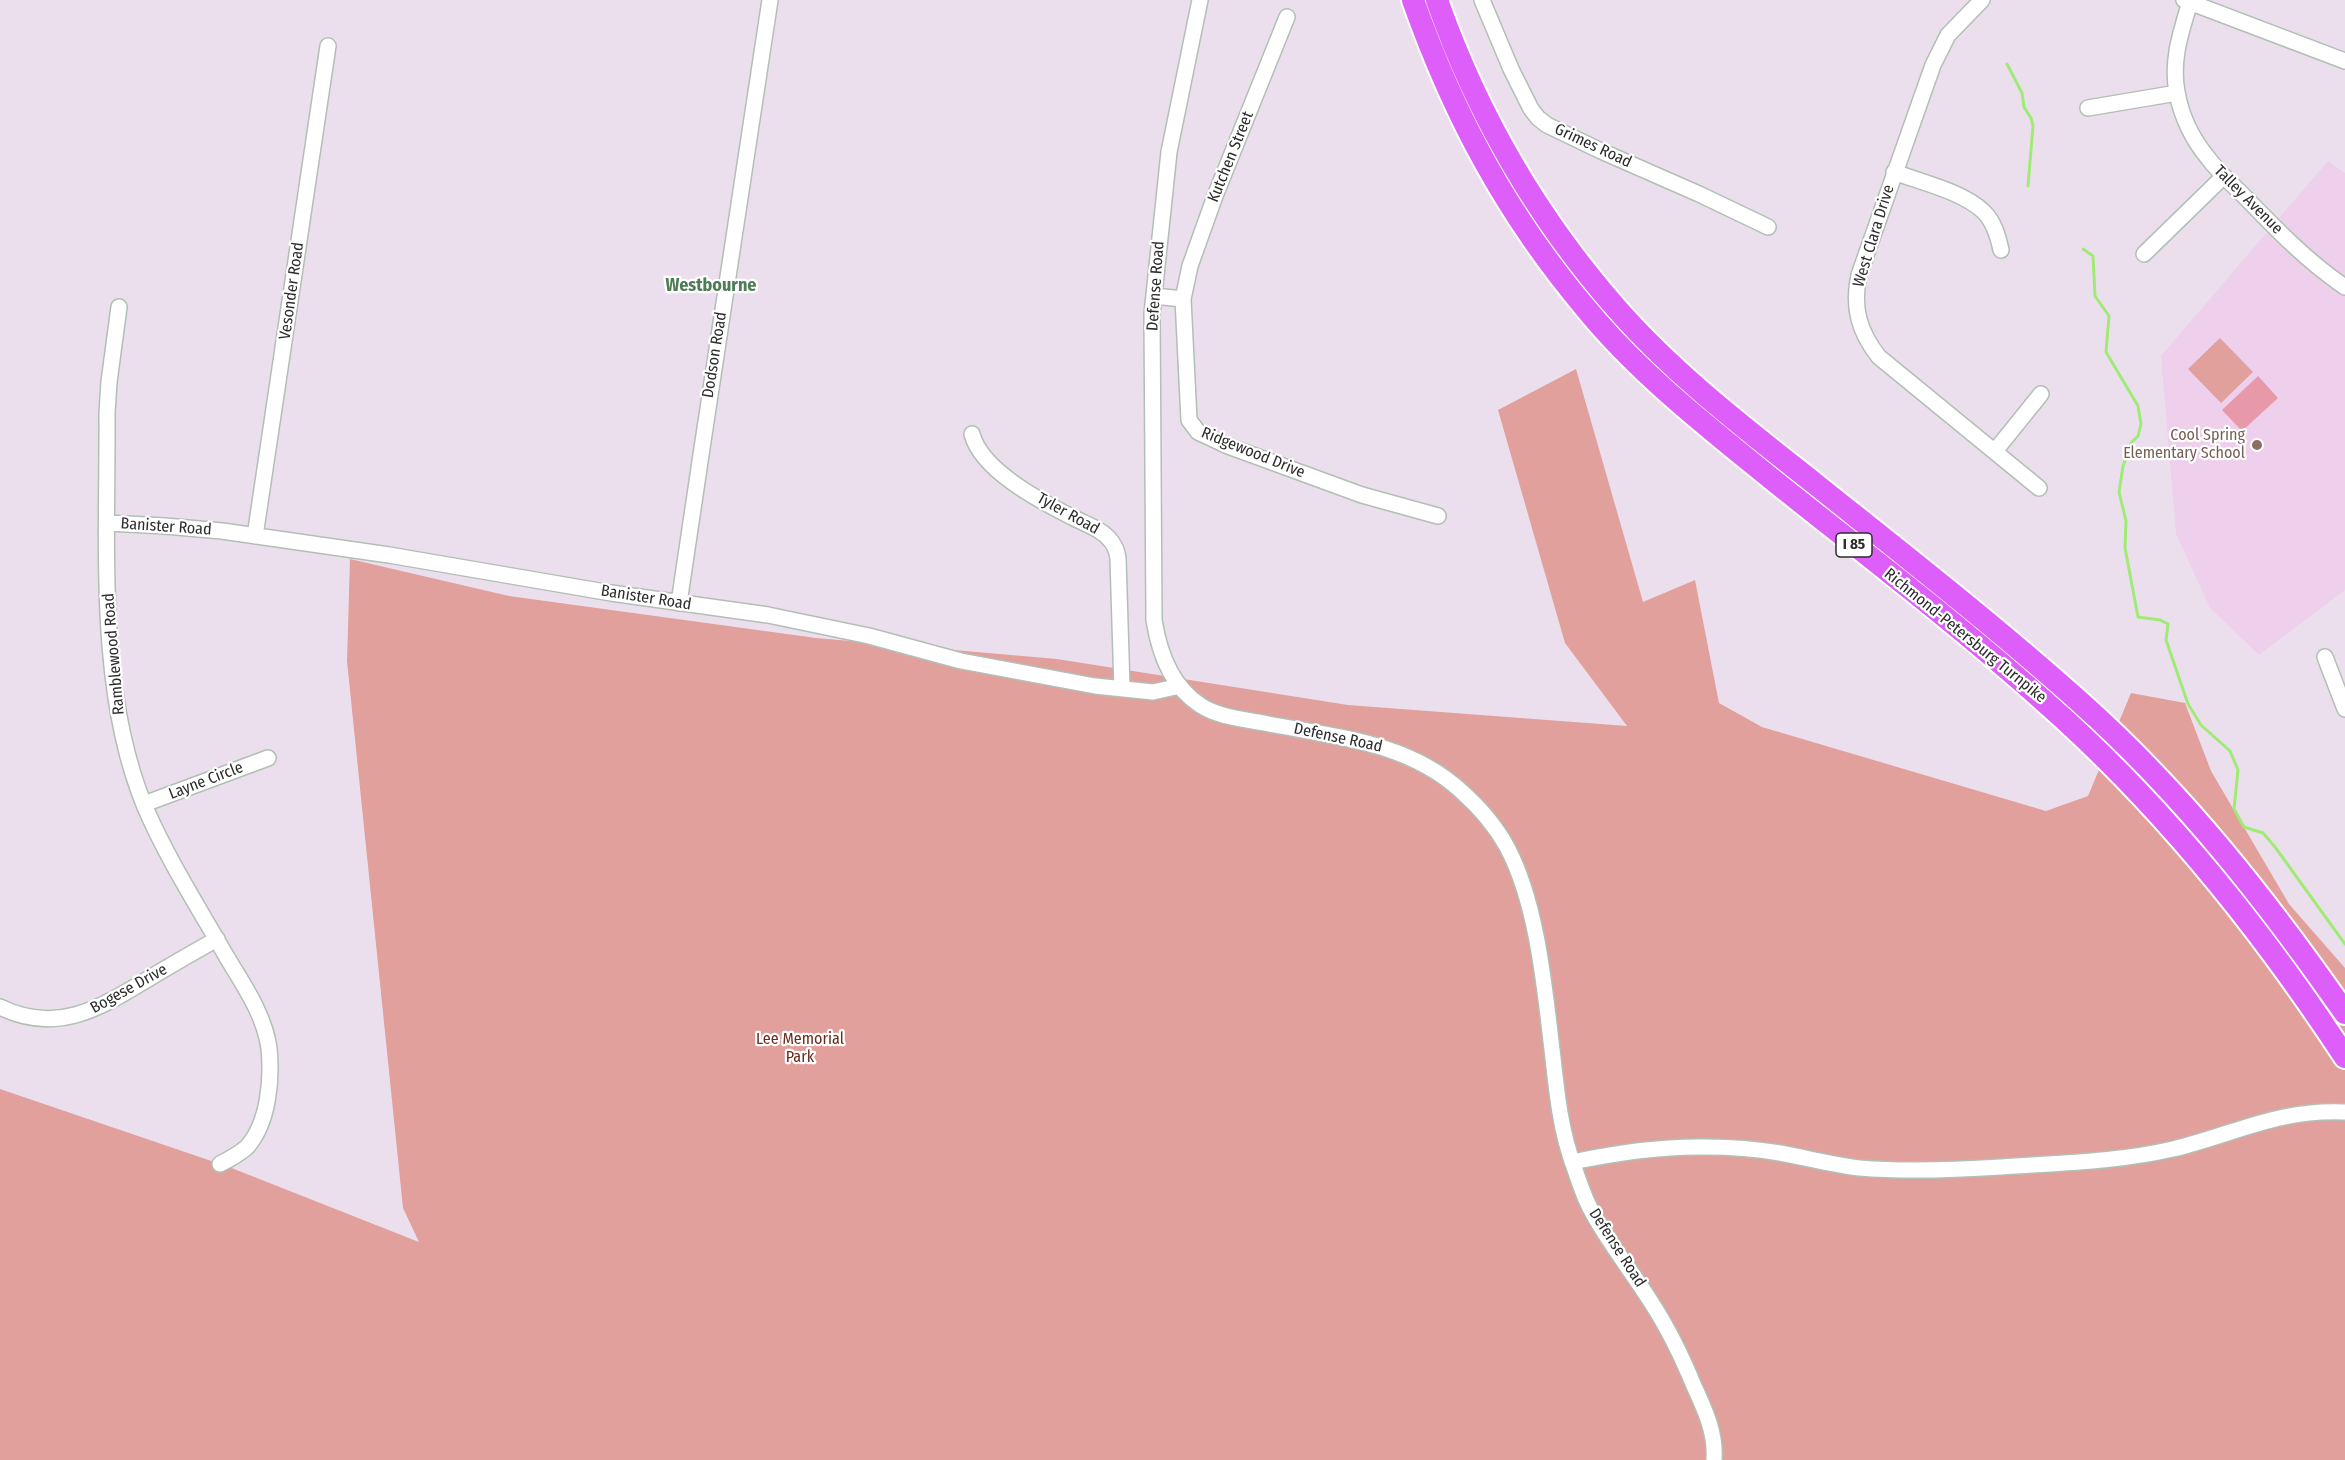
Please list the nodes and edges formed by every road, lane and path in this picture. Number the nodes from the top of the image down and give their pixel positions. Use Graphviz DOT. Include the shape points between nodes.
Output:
graph roads {
  1 [pos="770,0"];
  2 [pos="1200,0"];
  3 [pos="1413,0"];
  4 [pos="1437,0"];
  5 [pos="1482,0"];
  6 [pos="1982,0"];
  7 [pos="2187,1"];
  8 [pos="1287,17"];
  9 [pos="328,46"];
  10 [pos="2345,61"];
  11 [pos="2177,93"];
  12 [pos="2088,108"];
  13 [pos="1894,172"];
  14 [pos="2224,176"];
  15 [pos="1768,227"];
  16 [pos="2001,250"];
  17 [pos="2144,254"];
  18 [pos="2345,287"];
  19 [pos="1154,296"];
  20 [pos="1183,299"];
  21 [pos="119,307"];
  22 [pos="2041,394"];
  23 [pos="972,434"];
  24 [pos="1995,451"];
  25 [pos="2038,488"];
  26 [pos="1438,516"];
  27 [pos="108,524"];
  28 [pos="255,536"];
  29 [pos="679,603"];
  30 [pos="2325,657"];
  31 [pos="1180,686"];
  32 [pos="1122,689"];
  33 [pos="2345,709"];
  34 [pos="268,758"];
  35 [pos="144,804"];
  36 [pos="217,939"];
  37 [pos="0,1007"];
  38 [pos="2345,1013"];
  39 [pos="2345,1057"];
  40 [pos="2345,1112"];
  41 [pos="1572,1162"];
  42 [pos="220,1164"];
  43 [pos="1714,1460"];
  1 -- 29 [label="street, Dodson Road"];
  2 -- 19 [label="street, Defense Road" via="1169,152"];
  3 -- 39 [label="highway, Richmond-Petersburg Turnpike / I 85" via="1468,135 1522,224 1589,313 1667,392 1723,440 1996,660 2087,739 2153,806 2217,880 2283,966"];
  4 -- 38 [label="highway, Richmond-Petersburg Turnpike / I 85" via="1464,70 1506,153 1560,238 1619,311 1690,382 2024,652 2140,759 2240,870"];
  5 -- 15 [label="street, Grimes Road" via="1511,69 1538,118"];
  6 -- 13 [label="street, West Clara Drive" via="1948,35"];
  7 -- 10 [label="street"];
  7 -- 11 [label="street, Talley Avenue" via="2175,56"];
  8 -- 20 [label="street, Kutchen Street" via="1208,216"];
  9 -- 28 [label="street, Vesonder Road"];
  11 -- 12 [label="street"];
  11 -- 14 [label="street, Talley Avenue" via="2199,145"];
  13 -- 16 [label="street" via="1947,191 1983,210 1994,225"];
  13 -- 24 [label="street, West Clara Drive" via="1856,288 1857,316 1863,333 1894,371"];
  14 -- 17 [label="street"];
  14 -- 18 [label="street, Talley Avenue" via="2310,261"];
  19 -- 20 [label="street"];
  19 -- 31 [label="street, Defense Road" via="1154,620 1160,651"];
  20 -- 26 [label="street, Ridgewood Drive" via="1189,417 1198,432 1362,495"];
  21 -- 27 [label="street, Ramblewood Road" via="107,413"];
  22 -- 24 [label="street"];
  23 -- 32 [label="street, Tyler Road" via="986,461 1037,497 1104,534 1116,548"];
  24 -- 25 [label="street, West Clara Drive"];
  27 -- 28 [label="street, Banister Road"];
  27 -- 35 [label="street, Ramblewood Road" via="113,674 125,745"];
  28 -- 29 [label="street, Banister Road"];
  29 -- 32 [label="street, Banister Road" via="768,615 961,661"];
  30 -- 33 [label="street"];
  31 -- 32 [label="street, Banister Road" via="1152,692"];
  31 -- 41 [label="street, Defense Road" via="1201,706 1224,715 1365,742 1397,752 1443,776 1481,810 1506,845 1525,895 1540,960 1558,1103"];
  34 -- 35 [label="street, Layne Circle"];
  35 -- 36 [label="street, Ramblewood Road"];
  36 -- 37 [label="street, Bogese Drive" via="91,1011 58,1018 21,1015"];
  36 -- 42 [label="street, Ramblewood Road" via="257,1009 265,1029 270,1068 265,1108 254,1137 236,1156"];
  40 -- 41 [label="street" via="2278,1117 2146,1154 2000,1167 1861,1168 1754,1149 1707,1147 1651,1148"];
  41 -- 43 [label="street, Defense Road" via="1593,1214 1652,1303 1686,1368 1713,1433"];
}
